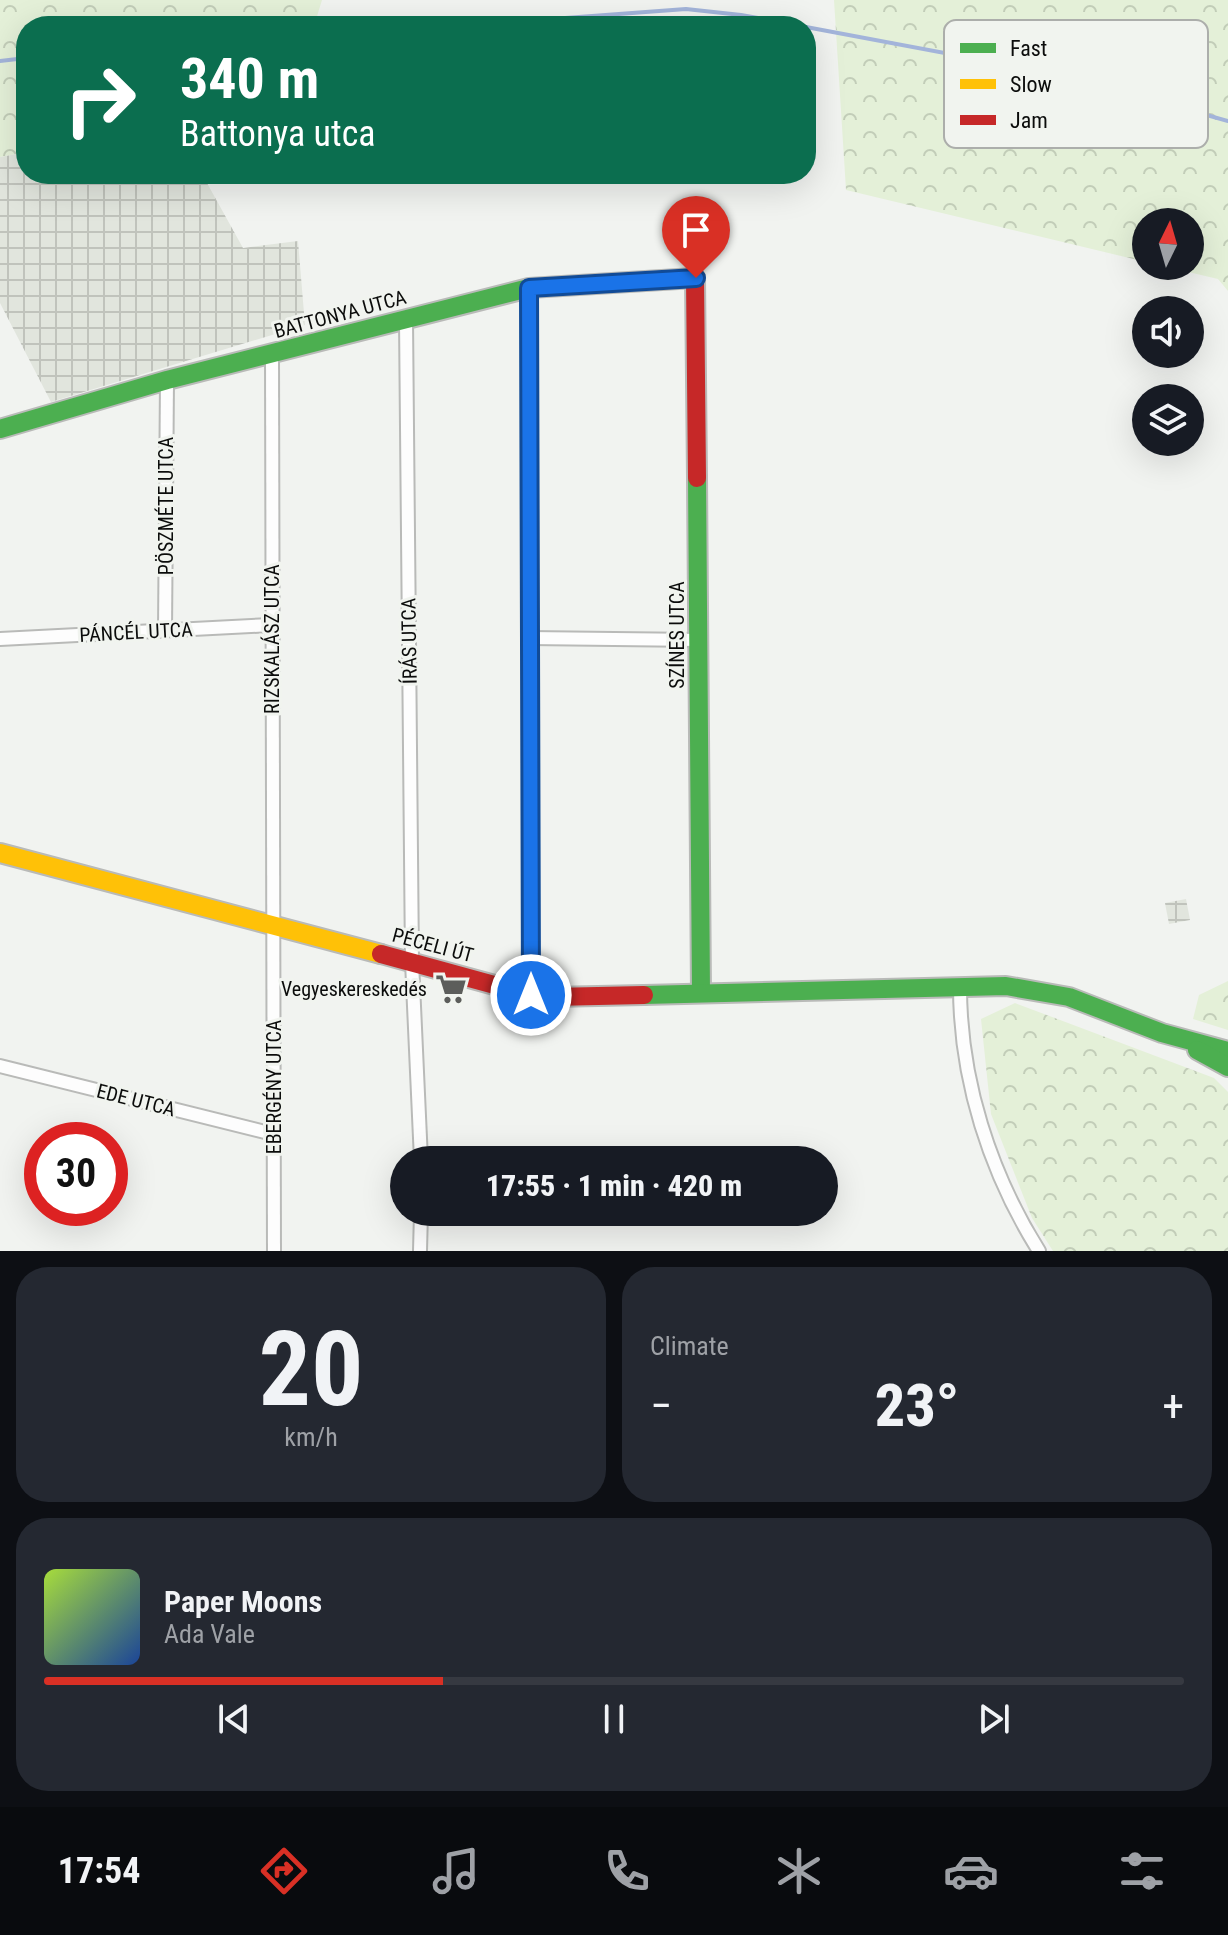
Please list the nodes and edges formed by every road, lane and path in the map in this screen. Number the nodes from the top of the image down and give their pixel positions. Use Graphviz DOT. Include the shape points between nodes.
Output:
graph roads {
  1 [pos="696,278"];
  2 [pos="529,288"];
  3 [pos="406,320"];
  4 [pos="272,355"];
  5 [pos="167,380"];
  6 [pos="0,429"];
  7 [pos="271,625"];
  8 [pos="165,631"];
  9 [pos="529,638"];
  10 [pos="0,639"];
  11 [pos="699,640"];
  12 [pos="0,853"];
  13 [pos="273,924"];
  14 [pos="412,962"];
  15 [pos="960,987"];
  16 [pos="701,993"];
  17 [pos="531,995"];
  18 [pos="1162,1033"];
  19 [pos="1228,1051"];
  20 [pos="0,1066"];
  21 [pos="1228,1067"];
  22 [pos="273,1134"];
  23 [pos="420,1146"];
  24 [pos="421,1226"];
  25 [pos="274,1251"];
  26 [pos="420,1251"];
  27 [pos="1039,1251"];
  1 -- 2 [label="street, BATTONYA UTCA"];
  1 -- 11 [label="street, SZÍNES UTCA"];
  2 -- 3 [label="street, BATTONYA UTCA"];
  2 -- 9 [label="street"];
  3 -- 4 [label="street, BATTONYA UTCA"];
  3 -- 14 [label="street, ÍRÁS UTCA"];
  4 -- 5 [label="street, BATTONYA UTCA"];
  4 -- 7 [label="street, RIZSKALÁSZ UTCA"];
  5 -- 6 [label="street, BATTONYA UTCA"];
  5 -- 8 [label="street, PÖSZMÉTE UTCA"];
  7 -- 8 [label="street, PÁNCÉL UTCA"];
  7 -- 13 [label="street, RIZSKALÁSZ UTCA"];
  8 -- 10 [label="street, PÁNCÉL UTCA"];
  9 -- 11 [label="street"];
  9 -- 17 [label="street"];
  11 -- 16 [label="street, SZÍNES UTCA"];
  12 -- 13 [label="street, PÉCELI ÚT"];
  13 -- 14 [label="street, PÉCELI ÚT"];
  13 -- 22 [label="street, EBERGÉNY UTCA"];
  14 -- 17 [label="street, PÉCELI ÚT"];
  14 -- 23 [label="street, ÍRÁS UTCA"];
  15 -- 16 [label="street, PÉCELI ÚT"];
  15 -- 18 [label="street, PÉCELI ÚT" via="1043,991"];
  15 -- 27 [label="street" via="974,1104 1003,1185"];
  16 -- 17 [label="street, PÉCELI ÚT"];
  18 -- 19 [label="street"];
  18 -- 21 [label="street"];
  20 -- 22 [label="street, EDE UTCA"];
  22 -- 25 [label="street, EBERGÉNY UTCA"];
  24 -- 26 [label="street"];
}
